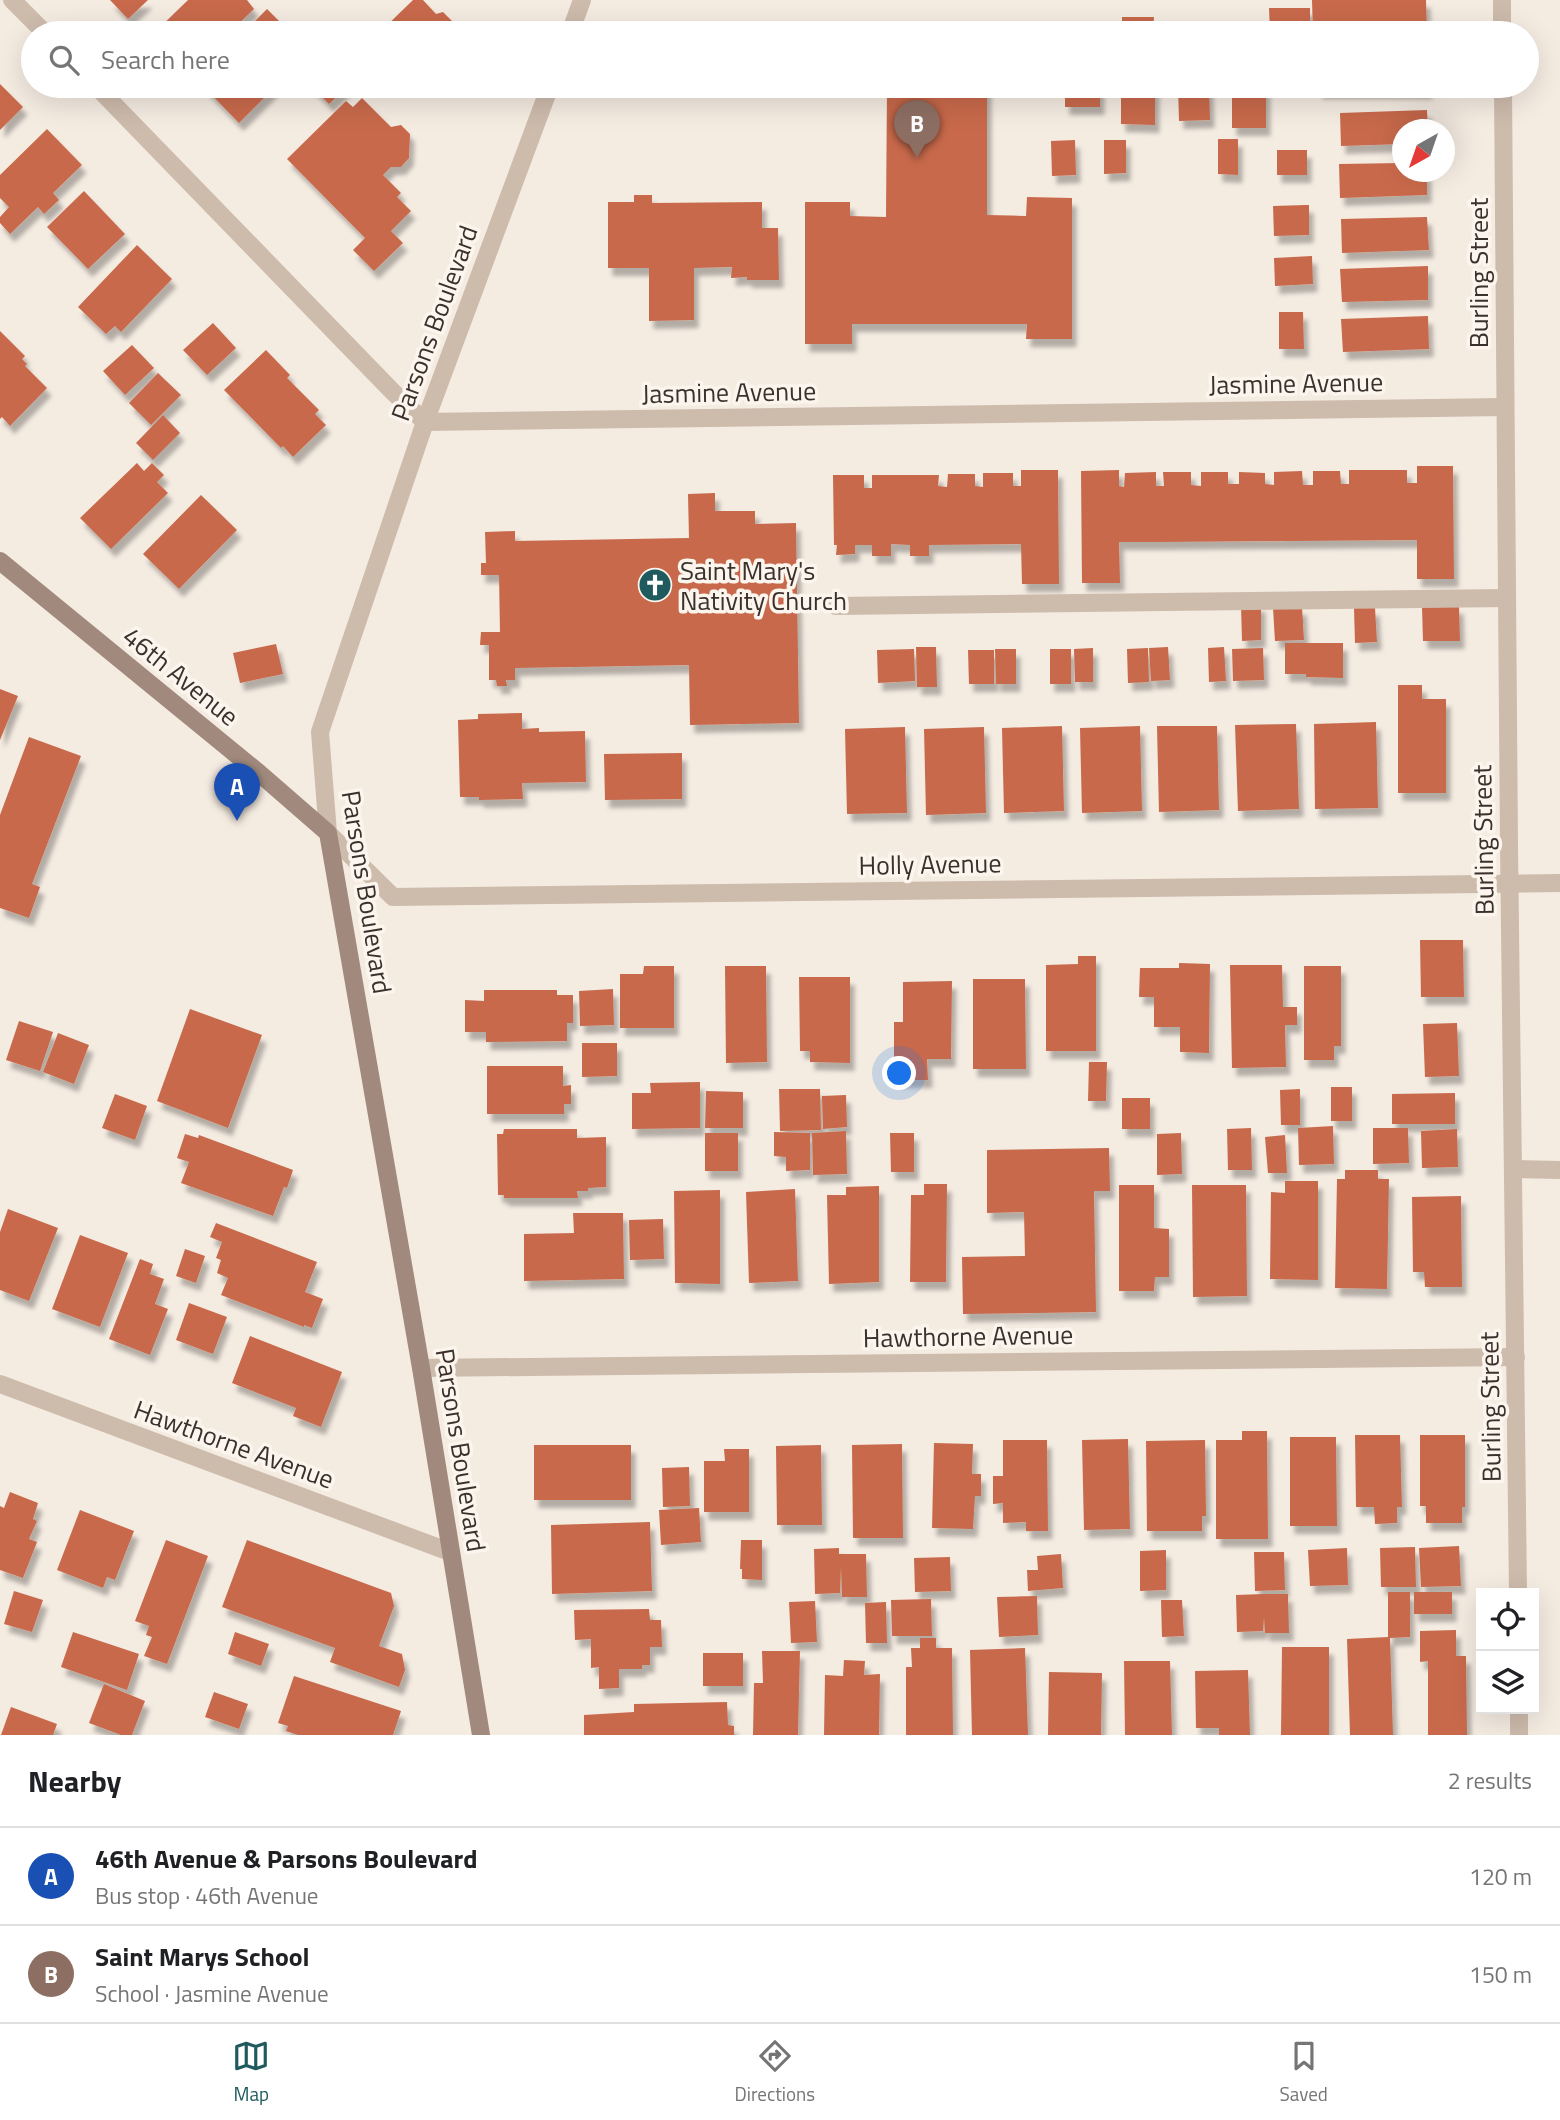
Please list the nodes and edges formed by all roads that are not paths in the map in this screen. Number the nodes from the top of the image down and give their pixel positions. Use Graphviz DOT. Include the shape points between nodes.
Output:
graph roads {
  1 [pos="12,0"];
  2 [pos="582,0"];
  3 [pos="1502,0"];
  4 [pos="33,21"];
  5 [pos="574,21"];
  6 [pos="1502,21"];
  7 [pos="108,98"];
  8 [pos="546,98"];
  9 [pos="1503,98"];
  10 [pos="1505,407"];
  11 [pos="425,422"];
  12 [pos="0,561"];
  13 [pos="1507,598"];
  14 [pos="836,606"];
  15 [pos="328,833"];
  16 [pos="1509,883"];
  17 [pos="1560,883"];
  18 [pos="1513,1169"];
  19 [pos="1560,1170"];
  20 [pos="1516,1357"];
  21 [pos="421,1368"];
  22 [pos="0,1384"];
  23 [pos="450,1552"];
  24 [pos="1518,1588"];
  25 [pos="1519,1714"];
  26 [pos="481,1735"];
  27 [pos="1519,1735"];
  1 -- 4 [label="street"];
  2 -- 5 [label="street"];
  3 -- 6 [label="street"];
  7 -- 11 [label="street"];
  8 -- 11 [label="street, Parsons Boulevard"];
  9 -- 10 [label="street, Burling Street"];
  10 -- 11 [label="street, Jasmine Avenue"];
  10 -- 13 [label="street, Burling Street"];
  11 -- 15 [label="street, Parsons Boulevard" via="320,732"];
  12 -- 15 [label="street, 46th Avenue"];
  13 -- 14 [label="street"];
  13 -- 16 [label="street, Burling Street"];
  15 -- 16 [label="street, Holly Avenue" via="393,897"];
  15 -- 21 [label="street, Parsons Boulevard"];
  16 -- 17 [label="street, Holly Avenue"];
  16 -- 18 [label="street, Burling Street"];
  18 -- 19 [label="street"];
  18 -- 20 [label="street, Burling Street"];
  20 -- 21 [label="street, Hawthorne Avenue"];
  20 -- 24 [label="street, Burling Street"];
  21 -- 23 [label="street, Parsons Boulevard"];
  22 -- 23 [label="street, Hawthorne Avenue"];
  23 -- 26 [label="street, Parsons Boulevard"];
  25 -- 27 [label="street"];
}
